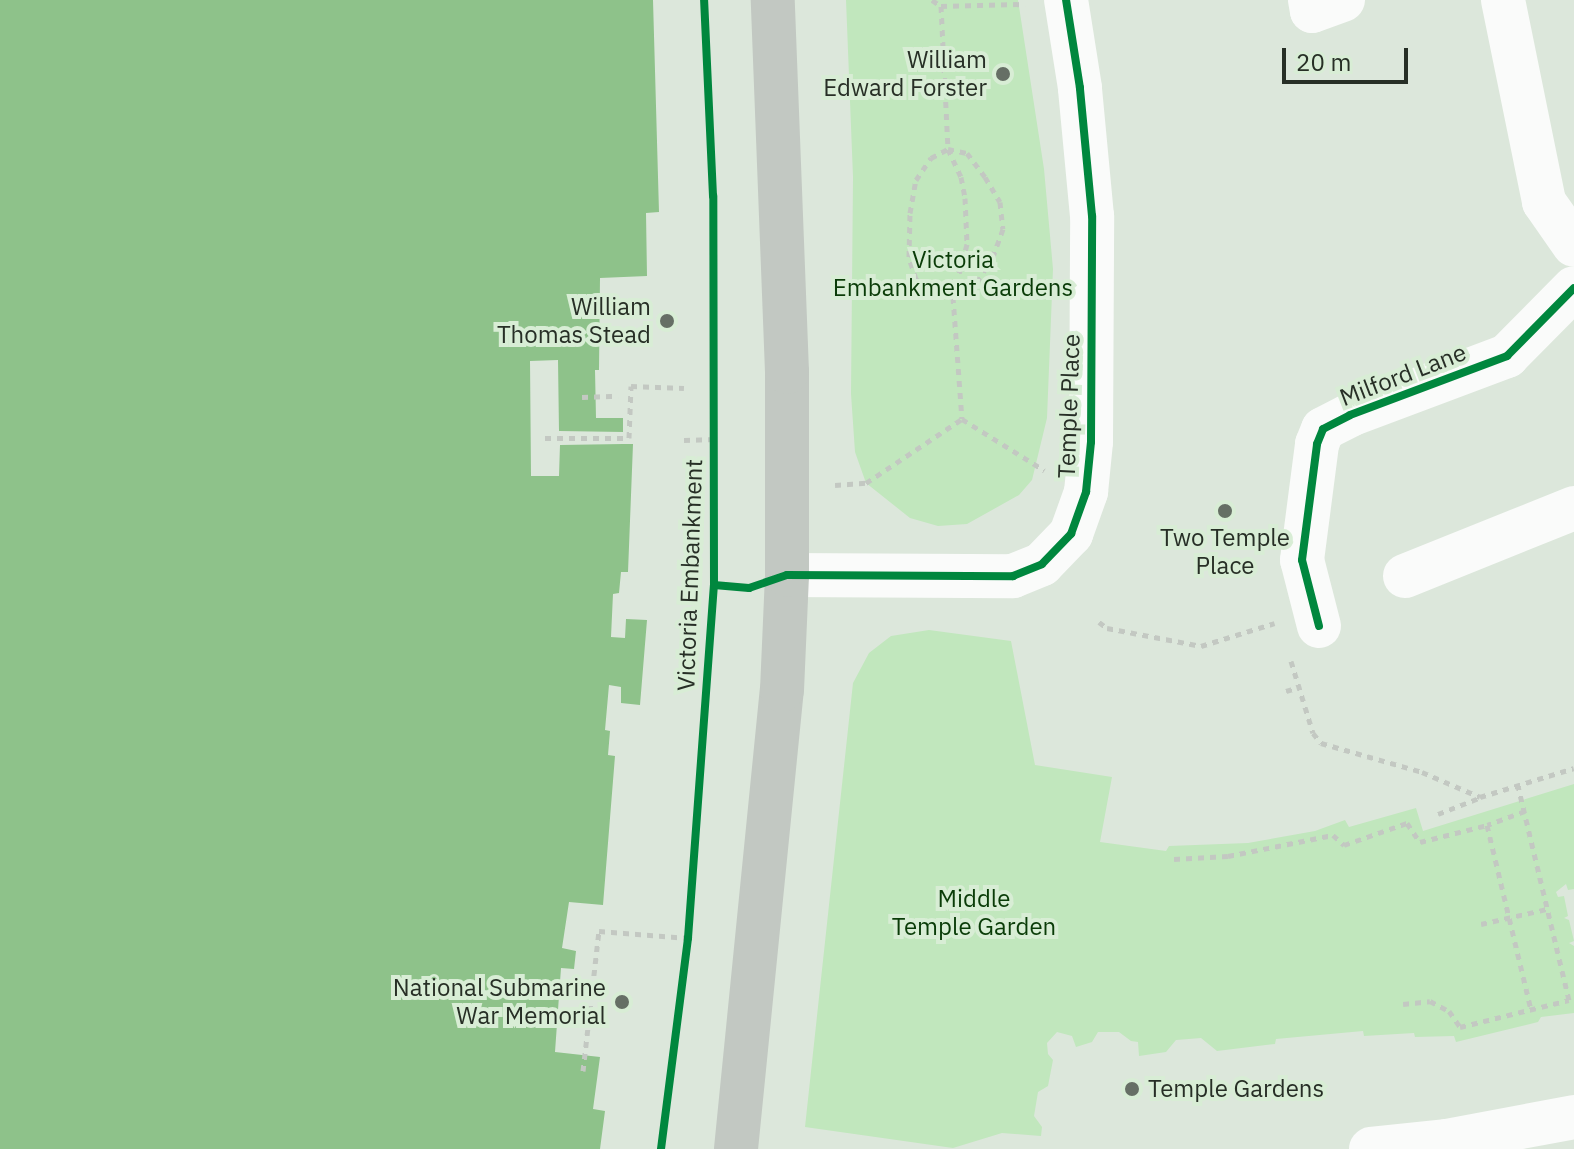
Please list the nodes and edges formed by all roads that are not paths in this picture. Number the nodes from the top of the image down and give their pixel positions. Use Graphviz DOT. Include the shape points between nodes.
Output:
graph roads {
  1 [pos="773,0"];
  2 [pos="1066,0"];
  3 [pos="1310,0"];
  4 [pos="1343,0"];
  5 [pos="1503,0"];
  6 [pos="1574,245"];
  7 [pos="1574,288"];
  8 [pos="1574,508"];
  9 [pos="787,575"];
  10 [pos="1405,576"];
  11 [pos="1292,633"];
  12 [pos="1574,1117"];
  13 [pos="745,1148"];
  14 [pos="1371,1149"];
  1 -- 9 [label="main road" via="787,372"];
  2 -- 9 [label="street, Temple Place" via="1092,216 1091,442 1086,492 1071,534 1042,564 1013,576"];
  3 -- 4 [label="street" via="1312,11"];
  5 -- 6 [label="street" via="1544,202"];
  7 -- 11 [label="street, Milford Lane" via="1507,356 1346,401 1323,429"];
  8 -- 10 [label="street"];
  9 -- 13 [label="main road"];
  12 -- 14 [label="street"];
}
